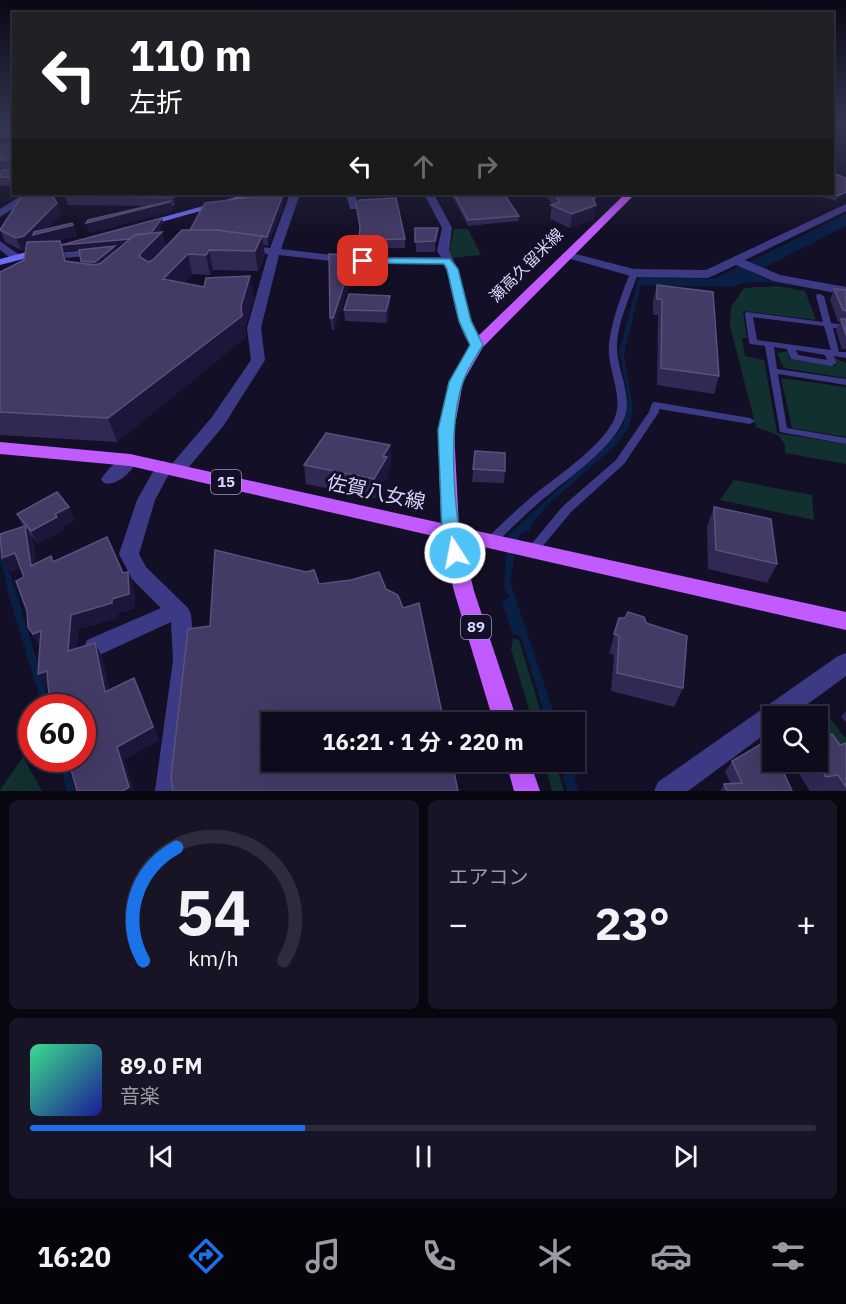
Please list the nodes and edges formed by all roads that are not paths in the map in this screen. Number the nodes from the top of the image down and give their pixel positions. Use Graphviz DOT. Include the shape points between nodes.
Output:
graph roads {
  1 [pos="28,195"];
  2 [pos="252,195"];
  3 [pos="295,195"];
  4 [pos="351,195"];
  5 [pos="430,195"];
  6 [pos="629,195"];
  7 [pos="354,207"];
  8 [pos="846,207"];
  9 [pos="0,214"];
  10 [pos="134,226"];
  11 [pos="79,242"];
  12 [pos="0,244"];
  13 [pos="231,246"];
  14 [pos="116,251"];
  15 [pos="274,252"];
  16 [pos="568,255"];
  17 [pos="20,257"];
  18 [pos="447,261"];
  19 [pos="737,261"];
  20 [pos="0,262"];
  21 [pos="633,273"];
  22 [pos="846,291"];
  23 [pos="820,296"];
  24 [pos="826,325"];
  25 [pos="846,327"];
  26 [pos="477,345"];
  27 [pos="770,345"];
  28 [pos="832,353"];
  29 [pos="846,355"];
  30 [pos="773,371"];
  31 [pos="846,382"];
  32 [pos="750,421"];
  33 [pos="846,441"];
  34 [pos="0,448"];
  35 [pos="130,460"];
  36 [pos="170,468"];
  37 [pos="110,479"];
  38 [pos="450,530"];
  39 [pos="491,541"];
  40 [pos="533,550"];
  41 [pos="177,610"];
  42 [pos="846,621"];
  43 [pos="95,647"];
  44 [pos="846,663"];
  45 [pos="502,712"];
  46 [pos="521,772"];
  47 [pos="168,791"];
  48 [pos="527,791"];
  49 [pos="667,791"];
  1 -- 9 [label="street"];
  2 -- 10 [label="main road"];
  3 -- 15 [label="street"];
  4 -- 7 [label="street"];
  5 -- 18 [label="street" via="447,228 443,251"];
  6 -- 16 [label="main road, 瀬高久留米線 / 89"];
  8 -- 19 [label="street"];
  11 -- 17 [label="main road"];
  12 -- 17 [label="street"];
  13 -- 15 [label="street"];
  14 -- 17 [label="street" via="75,261"];
  15 -- 18 [label="street" via="378,262"];
  15 -- 36 [label="street" via="254,328 258,360 218,421"];
  16 -- 21 [label="street"];
  16 -- 26 [label="main road, 瀬高久留米線 / 89"];
  17 -- 20 [label="main road"];
  18 -- 26 [label="street" via="465,321"];
  19 -- 21 [label="street" via="708,274"];
  19 -- 22 [label="street" via="777,278"];
  21 -- 39 [label="lane" via="613,346 622,400 614,429"];
  23 -- 24 [label="lane"];
  24 -- 25 [label="lane"];
  24 -- 27 [label="lane" via="749,314 753,342"];
  24 -- 28 [label="lane"];
  26 -- 38 [label="main road, 瀬高久留米線 / 89" via="456,382 446,430"];
  27 -- 28 [label="lane" via="791,348 794,357 832,363"];
  27 -- 30 [label="lane"];
  28 -- 29 [label="lane"];
  30 -- 31 [label="lane"];
  30 -- 33 [label="lane" via="783,430"];
  32 -- 40 [label="lane" via="655,405 620,462 567,509"];
  34 -- 35 [label="main road, 佐賀八女線 / 15"];
  35 -- 36 [label="main road, 佐賀八女線 / 15"];
  35 -- 37 [label="street"];
  36 -- 38 [label="main road, 佐賀八女線 / 15"];
  36 -- 41 [label="street" via="146,500 129,554 139,573"];
  38 -- 39 [label="main road, 佐賀八女線 / 15"];
  38 -- 45 [label="main road, 瀬高久留米線 / 89" via="464,591"];
  39 -- 40 [label="main road, 佐賀八女線 / 15"];
  40 -- 42 [label="main road, 佐賀八女線 / 15"];
  41 -- 43 [label="street"];
  41 -- 47 [label="street" via="181,614 184,660"];
  44 -- 49 [label="street"];
  46 -- 48 [label="main road"];
}
